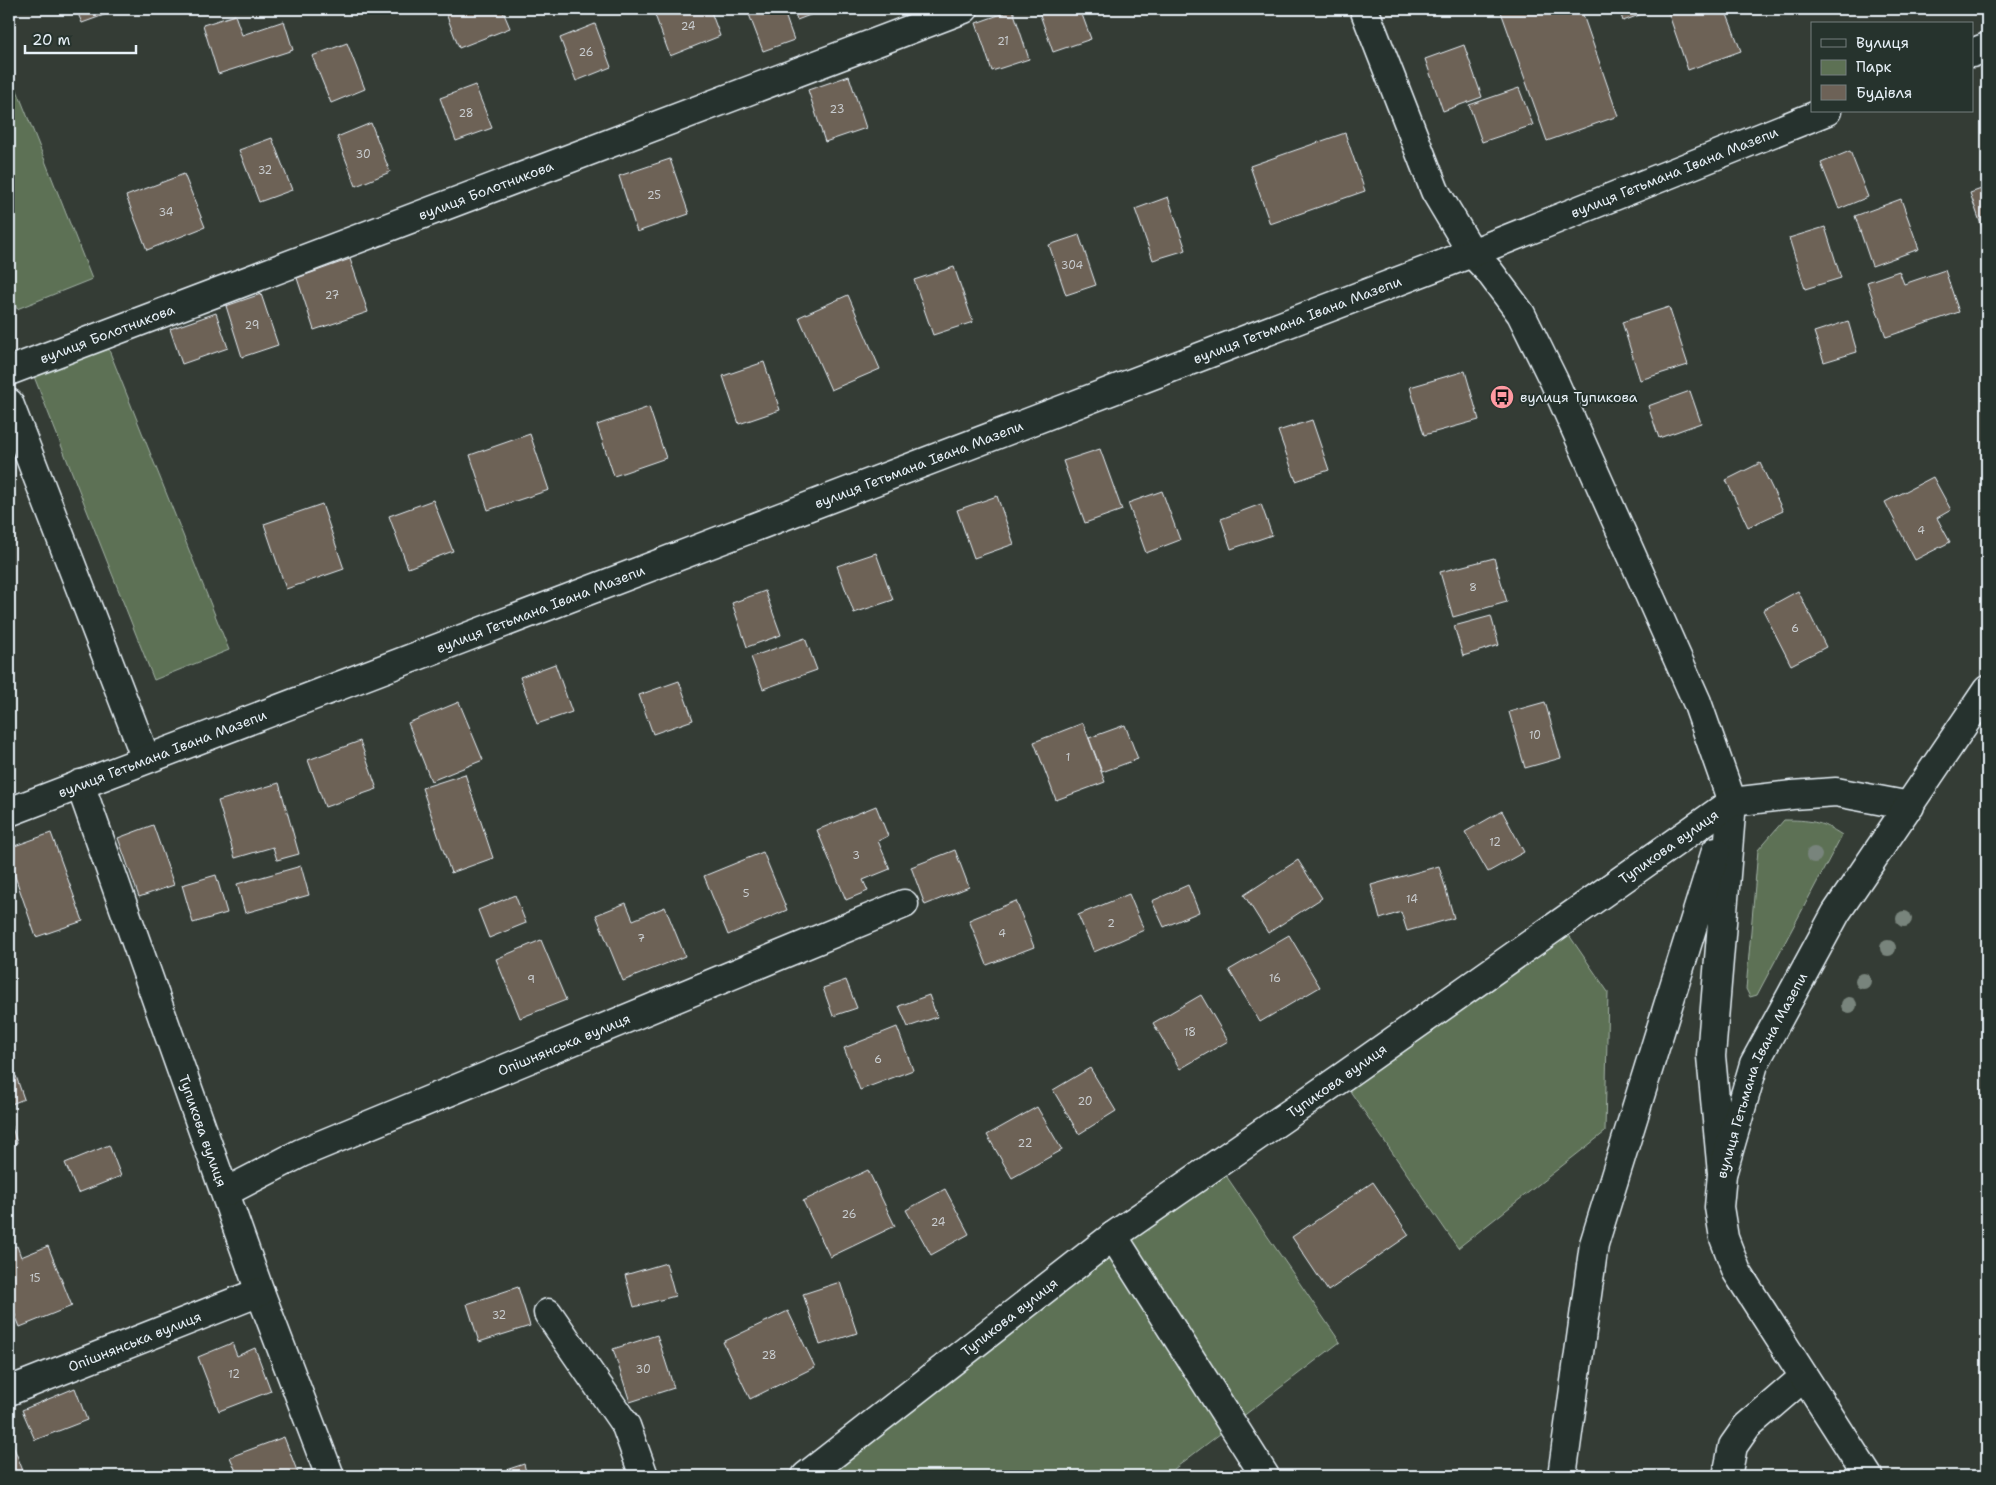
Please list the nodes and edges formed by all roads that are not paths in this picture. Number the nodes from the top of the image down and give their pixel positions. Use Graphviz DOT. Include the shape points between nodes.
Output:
graph roads {
  1 [pos="964,9"];
  2 [pos="1364,9"];
  3 [pos="1987,47"];
  4 [pos="1974,52"];
  5 [pos="1824,112"];
  6 [pos="1472,253"];
  7 [pos="9,371"];
  8 [pos="9,403"];
  9 [pos="1987,690"];
  10 [pos="146,759"];
  11 [pos="80,784"];
  12 [pos="1732,802"];
  13 [pos="1910,806"];
  14 [pos="9,812"];
  15 [pos="904,904"];
  16 [pos="1722,1174"];
  17 [pos="226,1192"];
  18 [pos="1113,1236"];
  19 [pos="260,1292"];
  20 [pos="548,1313"];
  21 [pos="1804,1377"];
  22 [pos="9,1391"];
  23 [pos="330,1476"];
  24 [pos="644,1476"];
  25 [pos="806,1476"];
  26 [pos="1265,1476"];
  27 [pos="1562,1476"];
  28 [pos="1728,1476"];
  29 [pos="1868,1476"];
  1 -- 7 [label="street, вулиця Болотникова"];
  2 -- 6 [label="street" via="1435,191"];
  3 -- 4 [label="street"];
  5 -- 6 [label="street, вулиця Гетьмана Івана Мазепи"];
  6 -- 10 [label="street, вулиця Гетьмана Івана Мазепи"];
  6 -- 12 [label="street" via="1521,314 1554,381 1696,702"];
  8 -- 10 [label="street"];
  9 -- 13 [label="street, вулиця Гетьмана Івана Мазепи"];
  10 -- 11 [label="street, вулиця Гетьмана Івана Мазепи"];
  11 -- 14 [label="street, вулиця Гетьмана Івана Мазепи"];
  11 -- 17 [label="street, Тупикова вулиця"];
  12 -- 13 [label="street, Тупикова вулиця" via="1836,792"];
  12 -- 16 [label="street" via="1711,1056"];
  12 -- 18 [label="street, Тупикова вулиця"];
  12 -- 27 [label="street" via="1594,1244"];
  13 -- 16 [label="street, вулиця Гетьмана Івана Мазепи" via="1836,913 1754,1064"];
  15 -- 17 [label="street, Опішнянська вулиця" via="328,1141"];
  16 -- 21 [label="street, вулиця Гетьмана Івана Мазепи" via="1719,1207 1724,1238 1737,1272"];
  17 -- 19 [label="street, Тупикова вулиця"];
  18 -- 25 [label="street, Тупикова вулиця"];
  18 -- 26 [label="street"];
  19 -- 22 [label="street, Опішнянська вулиця"];
  19 -- 23 [label="street, Тупикова вулиця"];
  20 -- 24 [label="street" via="626,1426"];
  21 -- 28 [label="street" via="1747,1426 1733,1446"];
  21 -- 29 [label="street, вулиця Гетьмана Івана Мазепи"];
}
